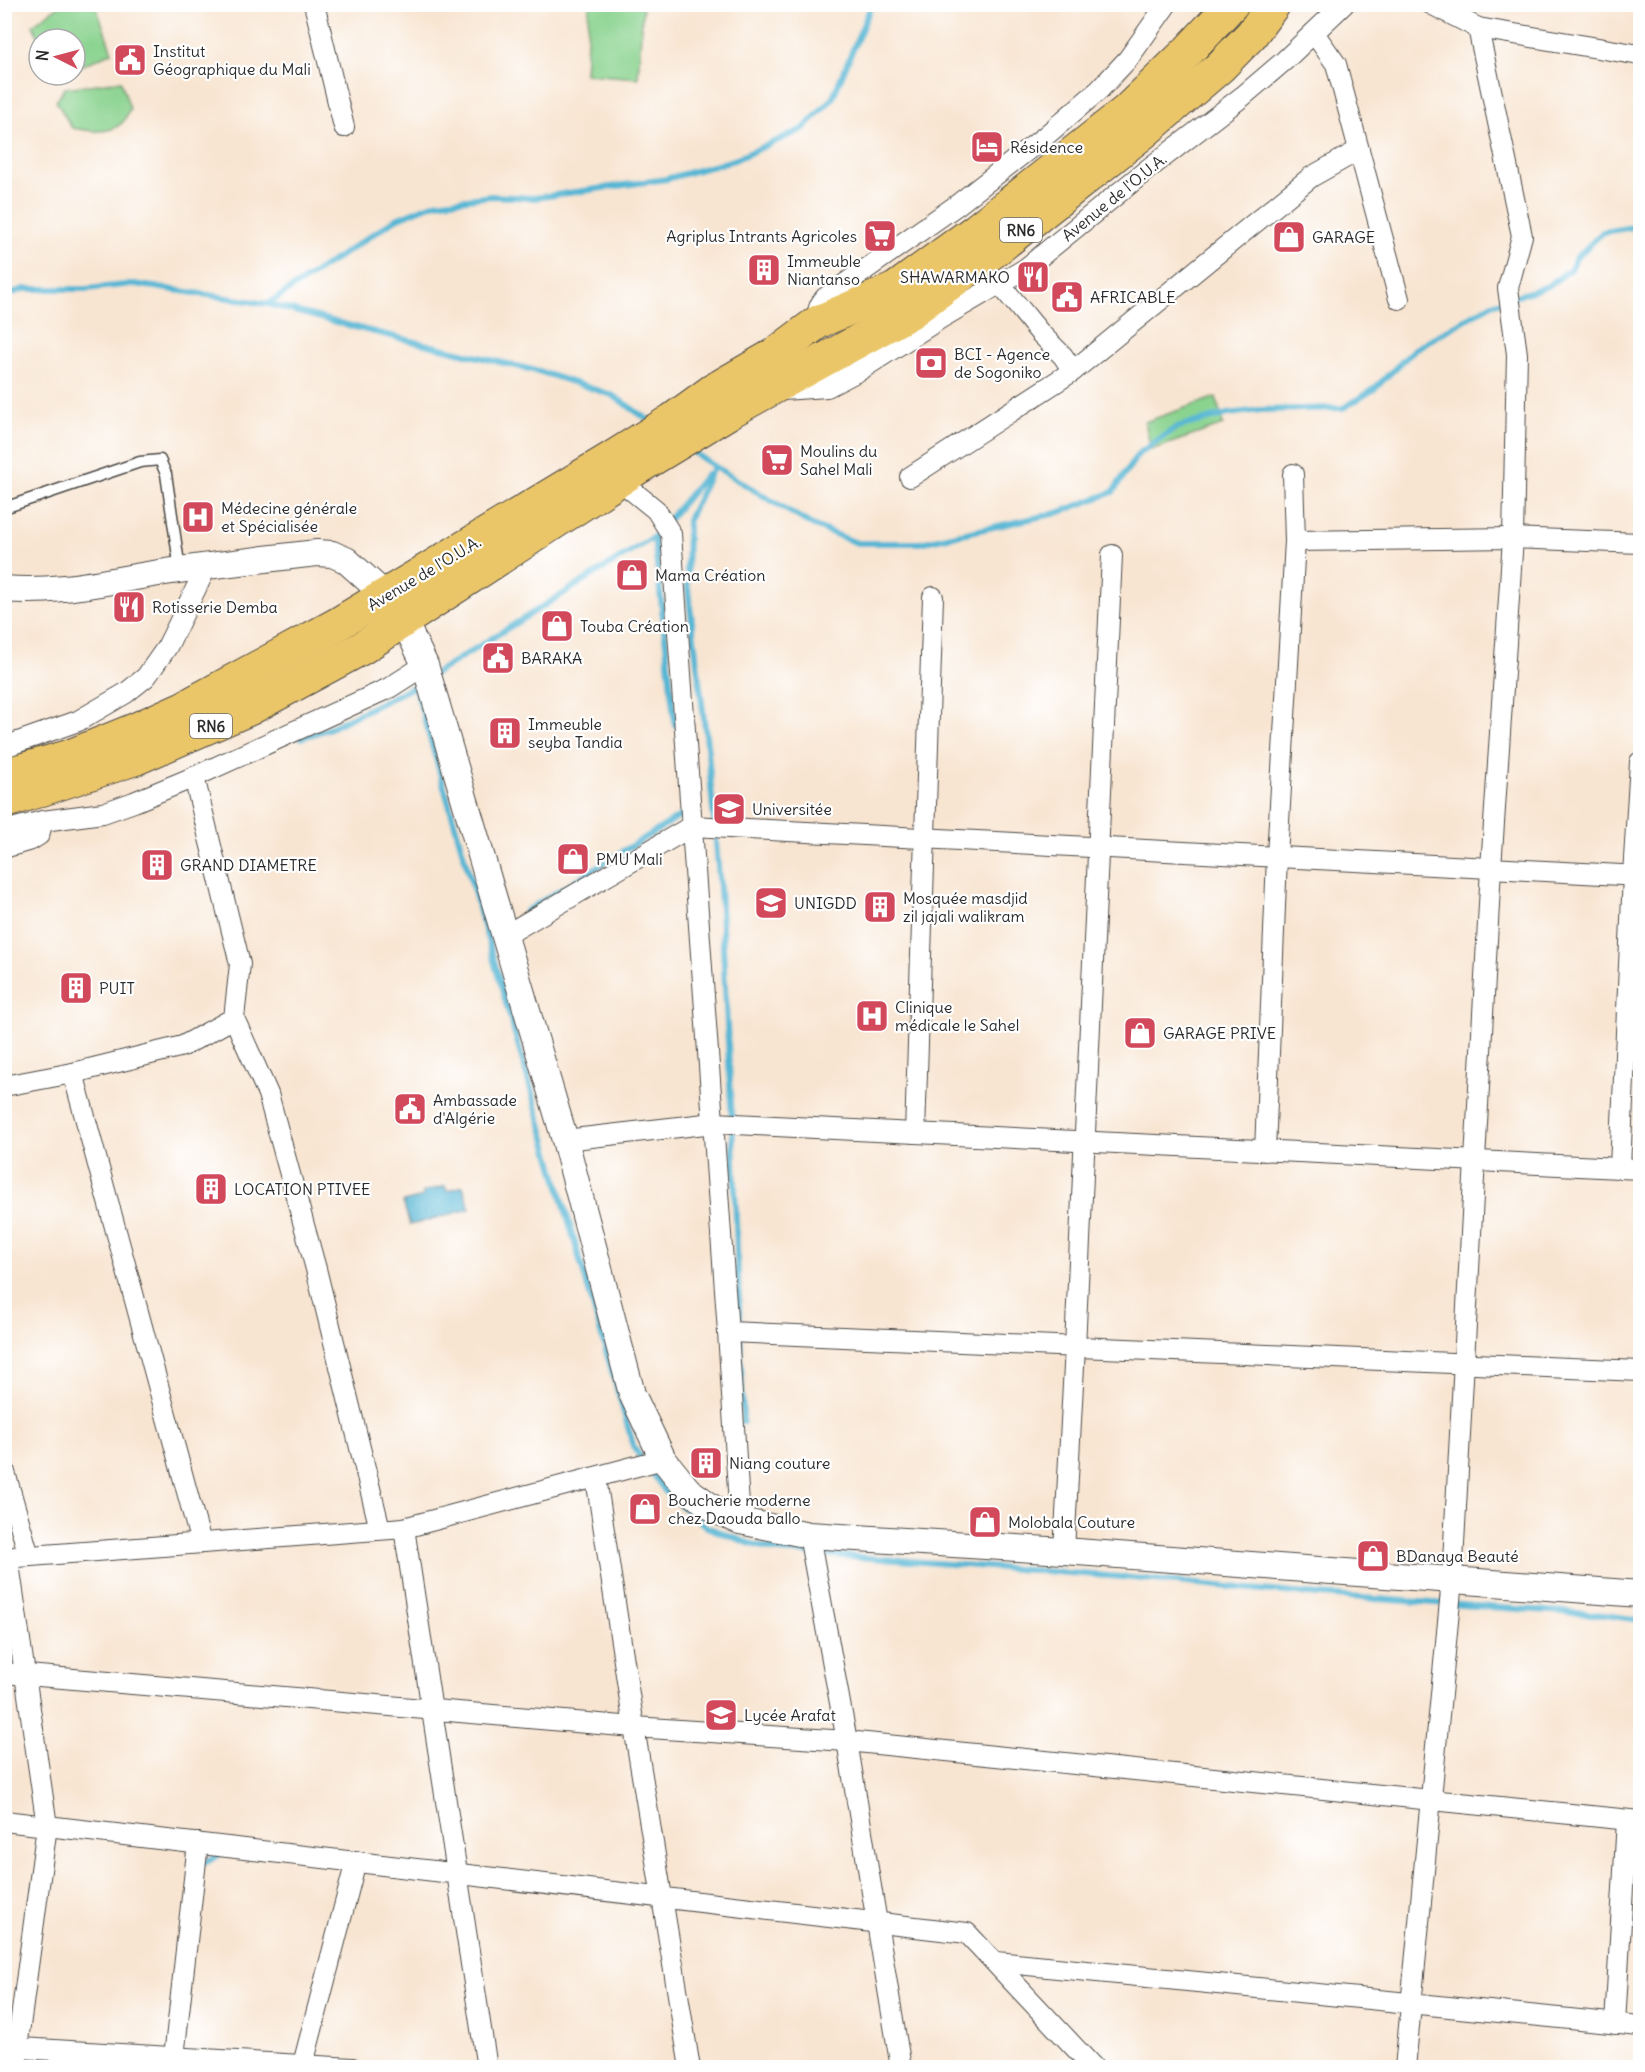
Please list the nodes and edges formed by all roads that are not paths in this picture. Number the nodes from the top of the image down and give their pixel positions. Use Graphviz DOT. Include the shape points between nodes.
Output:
graph roads {
  1 [pos="314,4"];
  2 [pos="1167,4"];
  3 [pos="1232,4"];
  4 [pos="1275,4"];
  5 [pos="1344,4"];
  6 [pos="1431,4"];
  7 [pos="1478,28"];
  8 [pos="1314,33"];
  9 [pos="1641,55"];
  10 [pos="344,127"];
  11 [pos="1359,150"];
  12 [pos="1000,284"];
  13 [pos="1399,299"];
  14 [pos="818,322"];
  15 [pos="1072,371"];
  16 [pos="764,392"];
  17 [pos="722,400"];
  18 [pos="622,469"];
  19 [pos="1293,474"];
  20 [pos="910,477"];
  21 [pos="4,508"];
  22 [pos="1513,538"];
  23 [pos="1295,541"];
  24 [pos="1641,543"];
  25 [pos="1112,555"];
  26 [pos="207,566"];
  27 [pos="180,570"];
  28 [pos="4,590"];
  29 [pos="933,597"];
  30 [pos="395,609"];
  31 [pos="424,665"];
  32 [pos="4,747"];
  33 [pos="1641,762"];
  34 [pos="4,775"];
  35 [pos="194,777"];
  36 [pos="4,802"];
  37 [pos="43,821"];
  38 [pos="692,826"];
  39 [pos="4,831"];
  40 [pos="925,838"];
  41 [pos="4,848"];
  42 [pos="1098,848"];
  43 [pos="1277,857"];
  44 [pos="1491,868"];
  45 [pos="1637,876"];
  46 [pos="504,936"];
  47 [pos="234,1018"];
  48 [pos="73,1073"];
  49 [pos="4,1086"];
  50 [pos="714,1123"];
  51 [pos="915,1133"];
  52 [pos="565,1140"];
  53 [pos="1085,1142"];
  54 [pos="1265,1151"];
  55 [pos="1475,1161"];
  56 [pos="1620,1168"];
  57 [pos="1641,1169"];
  58 [pos="728,1332"];
  59 [pos="1075,1347"];
  60 [pos="1465,1364"];
  61 [pos="1641,1371"];
  62 [pos="663,1459"];
  63 [pos="4,1469"];
  64 [pos="596,1478"];
  65 [pos="740,1521"];
  66 [pos="404,1528"];
  67 [pos="380,1529"];
  68 [pos="808,1535"];
  69 [pos="201,1543"];
  70 [pos="1064,1551"];
  71 [pos="28,1556"];
  72 [pos="6,1557"];
  73 [pos="1452,1580"];
  74 [pos="1641,1594"];
  75 [pos="4,1673"];
  76 [pos="26,1675"];
  77 [pos="432,1710"];
  78 [pos="634,1728"];
  79 [pos="847,1742"];
  80 [pos="1431,1800"];
  81 [pos="1634,1820"];
  82 [pos="4,1821"];
  83 [pos="48,1826"];
  84 [pos="198,1843"];
  85 [pos="356,1862"];
  86 [pos="457,1874"];
  87 [pos="663,1898"];
  88 [pos="877,1923"];
  89 [pos="996,1962"];
  90 [pos="1412,2002"];
  91 [pos="1615,2024"];
  92 [pos="1641,2026"];
  93 [pos="13,2054"];
  94 [pos="174,2057"];
  95 [pos="153,2062"];
  96 [pos="302,2066"];
  97 [pos="352,2067"];
  98 [pos="487,2067"];
  99 [pos="690,2067"];
  100 [pos="901,2067"];
  101 [pos="1094,2067"];
  102 [pos="1405,2067"];
  1 -- 10 [label="street"];
  2 -- 14 [label="street" via="1128,59 1099,90 957,205 825,298 819,305"];
  3 -- 14 [label="highway, Avenue de l'O.U.A. / RN6" via="1125,111 975,230 895,289"];
  4 -- 16 [label="highway, Avenue de l'O.U.A. / RN6" via="1220,67 993,252 911,312"];
  5 -- 8 [label="street, Avenue de l'O.U.A."];
  6 -- 7 [label="street"];
  7 -- 9 [label="street"];
  7 -- 22 [label="street" via="1522,236 1508,288 1517,354"];
  8 -- 11 [label="street" via="1336,63"];
  8 -- 12 [label="street, Avenue de l'O.U.A." via="1242,96 1025,270"];
  11 -- 13 [label="street"];
  11 -- 15 [label="street" via="1311,177"];
  12 -- 15 [label="street"];
  12 -- 16 [label="street, Avenue de l'O.U.A." via="827,387"];
  14 -- 17 [label="highway, Avenue de l'O.U.A. / RN6"];
  15 -- 20 [label="street"];
  16 -- 17 [label="highway, Avenue de l'O.U.A. / RN6"];
  17 -- 18 [label="highway, Avenue de l'O.U.A. / RN6" via="672,420"];
  18 -- 30 [label="highway, Avenue de l'O.U.A. / RN6"];
  18 -- 38 [label="street" via="671,534"];
  19 -- 23 [label="street"];
  21 -- 27 [label="lane" via="140,462 160,460 166,474"];
  22 -- 23 [label="street"];
  22 -- 24 [label="street"];
  22 -- 44 [label="street"];
  23 -- 43 [label="street"];
  25 -- 42 [label="street"];
  26 -- 27 [label="street"];
  26 -- 30 [label="street" via="332,554 346,560"];
  26 -- 32 [label="street" via="167,647 146,677 78,721"];
  27 -- 28 [label="street" via="63,588"];
  29 -- 40 [label="street"];
  30 -- 31 [label="street"];
  30 -- 34 [label="highway, Avenue de l'O.U.A. / RN6" via="336,625 185,707 70,756"];
  30 -- 36 [label="highway, Avenue de l'O.U.A. / RN6" via="362,648 249,709 138,758"];
  31 -- 35 [label="street" via="388,688"];
  31 -- 46 [label="street"];
  33 -- 45 [label="street"];
  35 -- 37 [label="street" via="103,813"];
  35 -- 47 [label="street" via="240,964"];
  37 -- 39 [label="street"];
  37 -- 41 [label="street" via="39,835"];
  38 -- 40 [label="street"];
  38 -- 46 [label="street"];
  38 -- 50 [label="street"];
  40 -- 42 [label="street"];
  40 -- 51 [label="street"];
  42 -- 43 [label="street"];
  42 -- 53 [label="street"];
  43 -- 44 [label="street"];
  43 -- 54 [label="street"];
  44 -- 45 [label="street"];
  44 -- 55 [label="street"];
  45 -- 56 [label="street"];
  46 -- 52 [label="street"];
  47 -- 48 [label="street" via="183,1046"];
  47 -- 67 [label="street" via="268,1094"];
  48 -- 49 [label="street"];
  48 -- 69 [label="street"];
  50 -- 51 [label="street"];
  50 -- 52 [label="street"];
  50 -- 58 [label="street"];
  51 -- 53 [label="street"];
  52 -- 62 [label="street" via="632,1394"];
  53 -- 54 [label="street"];
  53 -- 59 [label="street"];
  54 -- 55 [label="street"];
  55 -- 56 [label="street"];
  55 -- 60 [label="street"];
  56 -- 57 [label="street"];
  58 -- 59 [label="street"];
  58 -- 65 [label="street"];
  59 -- 60 [label="street"];
  59 -- 70 [label="street"];
  60 -- 61 [label="street"];
  60 -- 73 [label="street"];
  62 -- 64 [label="street"];
  62 -- 65 [label="street" via="688,1490 717,1511"];
  63 -- 71 [label="street"];
  64 -- 66 [label="street"];
  64 -- 78 [label="street"];
  65 -- 68 [label="street"];
  66 -- 67 [label="street"];
  66 -- 77 [label="street"];
  67 -- 69 [label="street"];
  68 -- 70 [label="street"];
  68 -- 79 [label="street"];
  69 -- 71 [label="street"];
  70 -- 73 [label="street"];
  71 -- 72 [label="street"];
  72 -- 76 [label="street"];
  73 -- 74 [label="street"];
  73 -- 80 [label="street"];
  75 -- 76 [label="street"];
  76 -- 77 [label="street"];
  76 -- 83 [label="street"];
  77 -- 78 [label="street"];
  77 -- 86 [label="street"];
  78 -- 79 [label="street"];
  78 -- 87 [label="street"];
  79 -- 80 [label="street"];
  79 -- 88 [label="street"];
  80 -- 81 [label="street"];
  80 -- 90 [label="street"];
  81 -- 91 [label="street"];
  82 -- 83 [label="street"];
  83 -- 84 [label="street"];
  83 -- 93 [label="street"];
  84 -- 85 [label="street"];
  84 -- 94 [label="street"];
  85 -- 86 [label="street"];
  85 -- 96 [label="street"];
  86 -- 87 [label="street"];
  86 -- 98 [label="street"];
  87 -- 88 [label="street"];
  87 -- 99 [label="street"];
  88 -- 89 [label="street" via="967,1933"];
  88 -- 100 [label="street"];
  89 -- 90 [label="street"];
  89 -- 101 [label="street"];
  90 -- 91 [label="street"];
  90 -- 102 [label="street"];
  91 -- 92 [label="street"];
  93 -- 95 [label="street"];
  94 -- 95 [label="street"];
  94 -- 96 [label="street"];
  96 -- 97 [label="street"];
}
